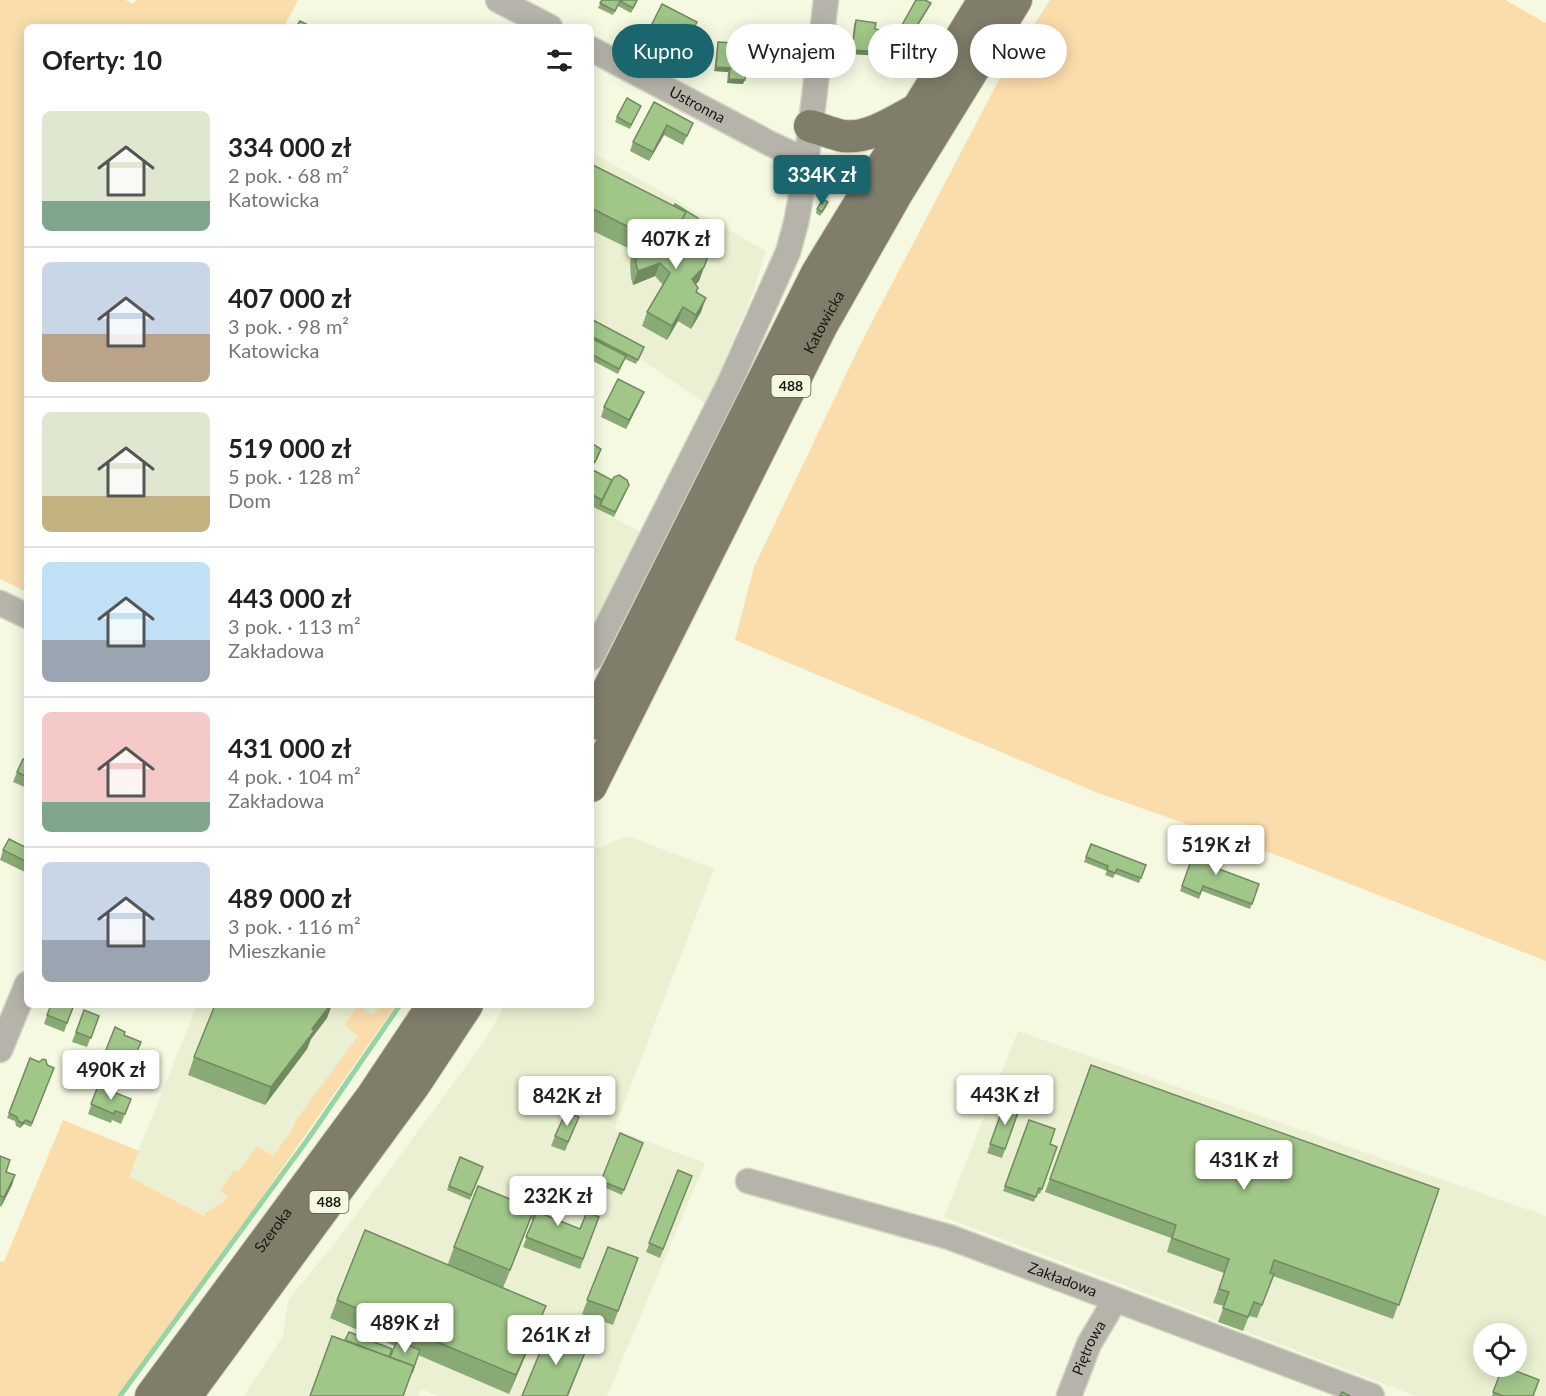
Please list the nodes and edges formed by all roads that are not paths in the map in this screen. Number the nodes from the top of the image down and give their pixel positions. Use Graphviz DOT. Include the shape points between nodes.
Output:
graph roads {
  1 [pos="498,0"];
  2 [pos="826,0"];
  3 [pos="984,0"];
  4 [pos="1016,0"];
  5 [pos="543,24"];
  6 [pos="594,51"];
  7 [pos="915,111"];
  8 [pos="808,140"];
  9 [pos="0,603"];
  10 [pos="24,615"];
  11 [pos="594,652"];
  12 [pos="594,718"];
  13 [pos="594,780"];
  14 [pos="24,991"];
  15 [pos="431,1008"];
  16 [pos="465,1008"];
  17 [pos="0,1050"];
  18 [pos="748,1180"];
  19 [pos="1114,1300"];
  20 [pos="151,1396"];
  21 [pos="186,1396"];
  22 [pos="1069,1396"];
  23 [pos="1372,1396"];
  1 -- 5 [label="street"];
  2 -- 8 [label="street"];
  3 -- 7 [label="main road, Katowicka / 488"];
  4 -- 13 [label="main road, Katowicka / 488" via="897,193 828,315"];
  6 -- 8 [label="street, Ustronna" via="792,154"];
  7 -- 8 [label="main road" via="861,135"];
  7 -- 12 [label="main road, Katowicka / 488" via="817,273"];
  8 -- 11 [label="street" via="796,224 778,277"];
  9 -- 10 [label="street"];
  14 -- 17 [label="street"];
  15 -- 20 [label="main road, Szeroka / 488"];
  16 -- 21 [label="main road, Szeroka / 488" via="415,1084"];
  18 -- 19 [label="street, Zakładowa" via="950,1237"];
  19 -- 22 [label="street, Piętrowa" via="1089,1344"];
  19 -- 23 [label="street, Zakładowa"];
}
